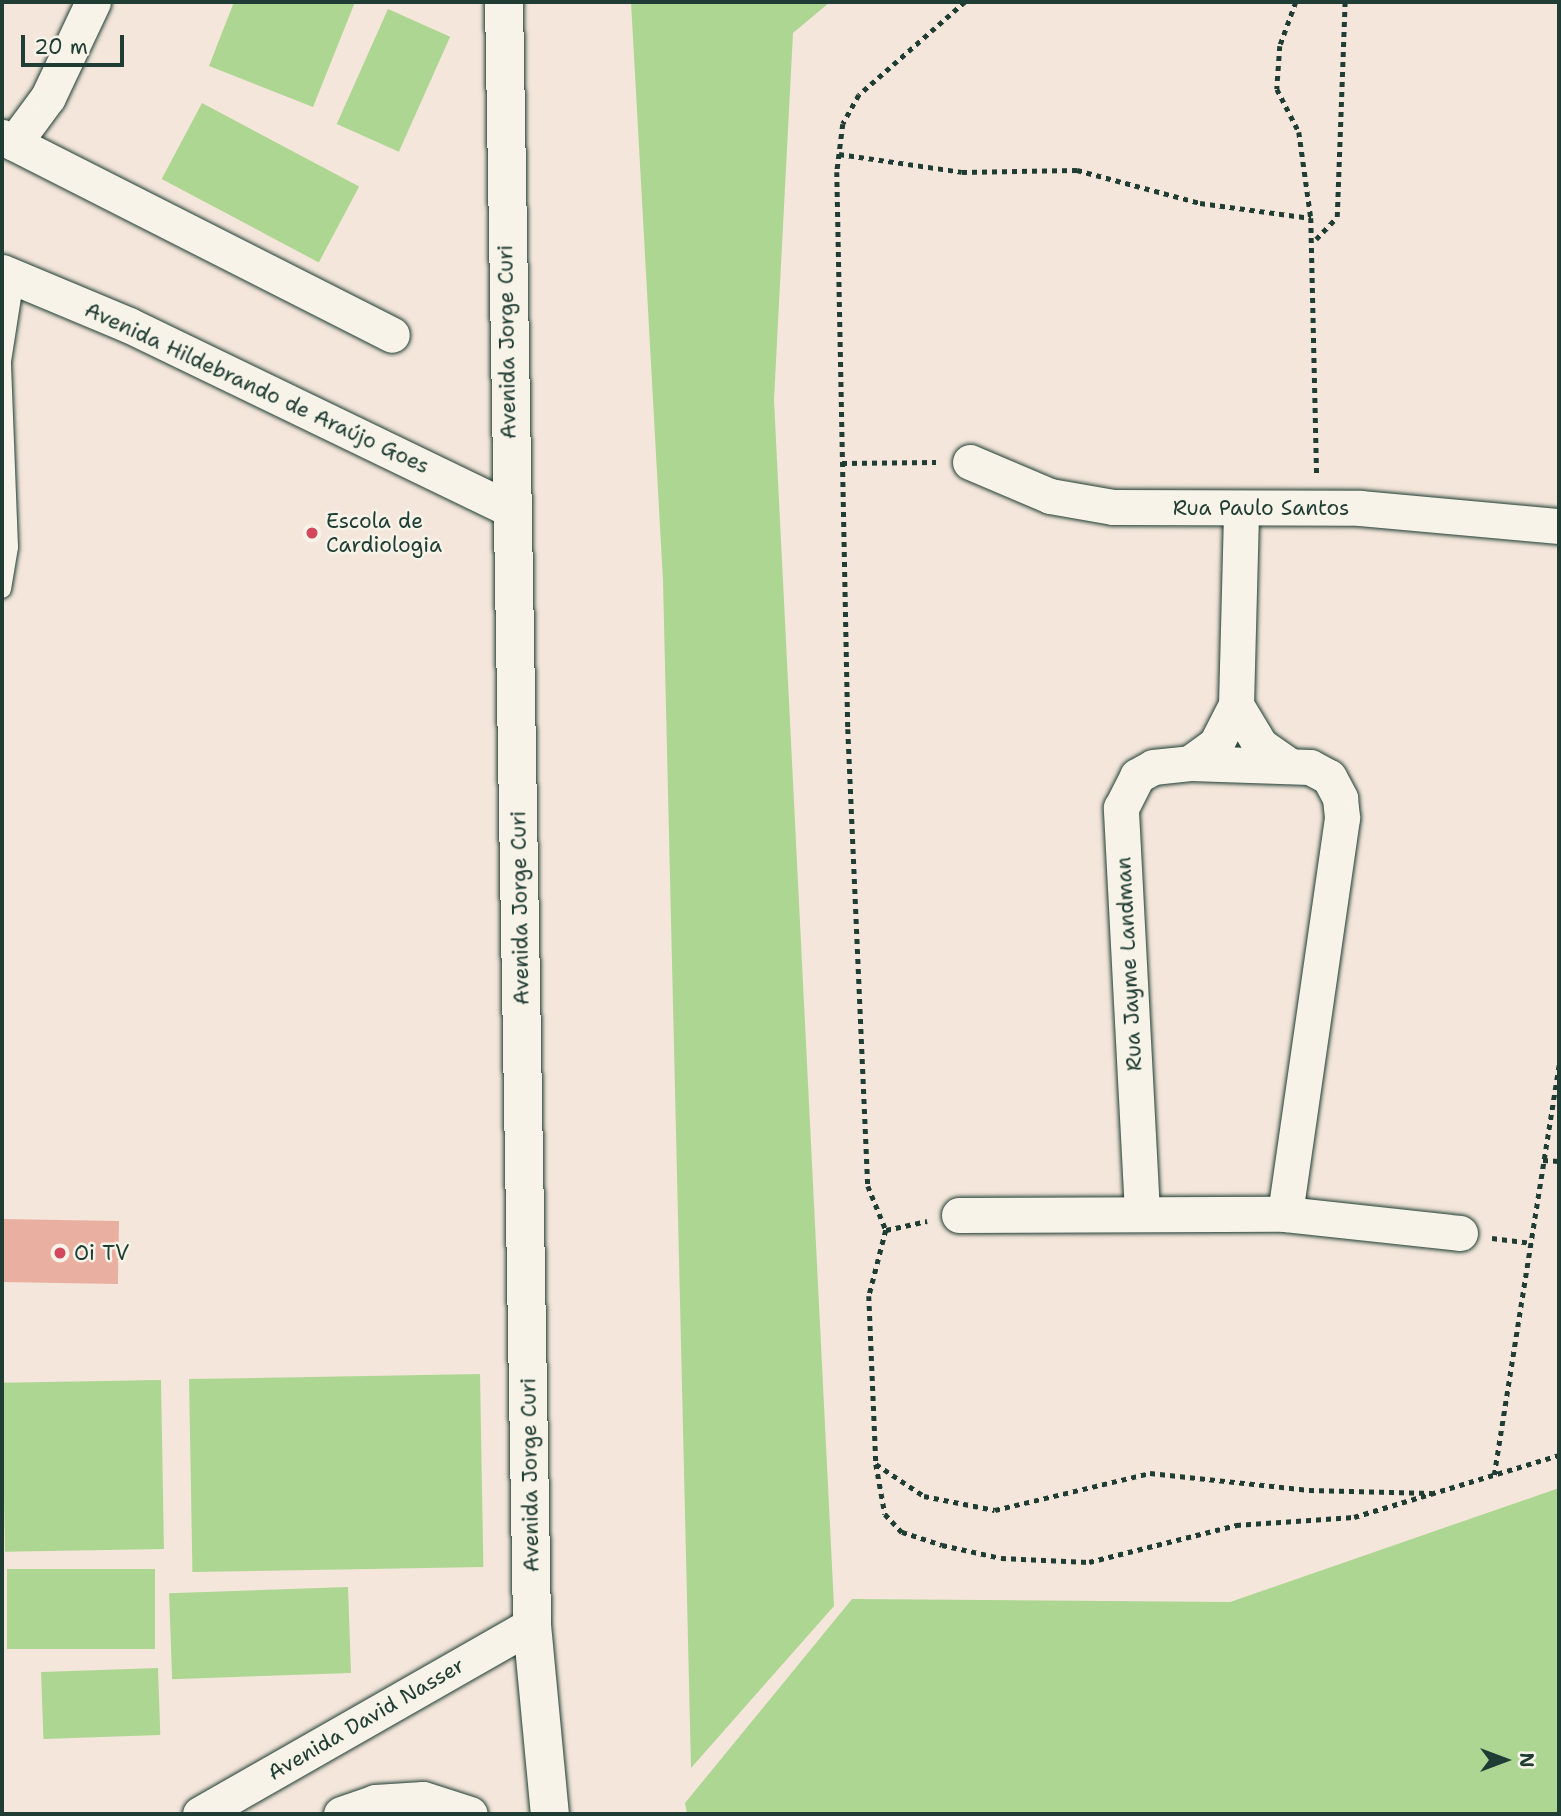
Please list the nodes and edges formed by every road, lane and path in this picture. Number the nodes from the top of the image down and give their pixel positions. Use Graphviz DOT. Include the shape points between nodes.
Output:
graph roads {
  1 [pos="93,2"];
  2 [pos="504,2"];
  3 [pos="964,2"];
  4 [pos="1296,2"];
  5 [pos="1345,2"];
  6 [pos="8,140"];
  7 [pos="839,154"];
  8 [pos="1311,218"];
  9 [pos="1316,239"];
  10 [pos="8,275"];
  11 [pos="392,335"];
  12 [pos="970,462"];
  13 [pos="842,463"];
  14 [pos="1241,508"];
  15 [pos="1316,508"];
  16 [pos="509,509"];
  17 [pos="1559,526"];
  18 [pos="2,589"];
  19 [pos="1236,705"];
  20 [pos="1190,763"];
  21 [pos="1289,765"];
  22 [pos="1559,1063"];
  23 [pos="1543,1160"];
  24 [pos="1559,1161"];
  25 [pos="1142,1212"];
  26 [pos="959,1214"];
  27 [pos="1284,1214"];
  28 [pos="914,1224"];
  29 [pos="886,1230"];
  30 [pos="1460,1233"];
  31 [pos="1513,1241"];
  32 [pos="1532,1243"];
  33 [pos="1559,1455"];
  34 [pos="876,1464"];
  35 [pos="1494,1475"];
  36 [pos="1436,1493"];
  37 [pos="533,1625"];
  38 [pos="200,1814"];
  39 [pos="341,1814"];
  40 [pos="470,1814"];
  41 [pos="550,1814"];
  1 -- 6 [label="street" via="48,97"];
  2 -- 16 [label="street, Avenida Jorge Curi"];
  3 -- 7 [label="path" via="859,95 843,124"];
  4 -- 8 [label="path" via="1275,72 1277,89 1299,132"];
  5 -- 9 [label="path" via="1337,217"];
  6 -- 11 [label="street"];
  7 -- 8 [label="path" via="962,172 1077,170 1200,203"];
  7 -- 13 [label="path"];
  8 -- 9 [label="path"];
  9 -- 15 [label="path"];
  10 -- 16 [label="street, Avenida Hildebrando de Araújo Goes" via="129,325"];
  10 -- 18 [label="lane" via="2,361 9,547"];
  12 -- 13 [label="path"];
  12 -- 14 [label="street, Rua Paulo Santos" via="1078,502"];
  13 -- 29 [label="path" via="868,1186"];
  14 -- 15 [label="street, Rua Paulo Santos"];
  14 -- 19 [label="street"];
  15 -- 17 [label="street, Rua Paulo Santos"];
  16 -- 37 [label="street, Avenida Jorge Curi"];
  19 -- 20 [label="street" via="1216,744"];
  19 -- 21 [label="street, Rua Jayme Landman" via="1260,745"];
  20 -- 21 [label="street, Rua Jayme Landman"];
  20 -- 25 [label="street, Rua Jayme Landman" via="1153,767 1138,776 1121,808"];
  21 -- 27 [label="street, Rua Jayme Landman" via="1329,778 1342,818"];
  22 -- 23 [label="path"];
  23 -- 24 [label="path"];
  23 -- 32 [label="path"];
  25 -- 26 [label="street"];
  25 -- 27 [label="street"];
  27 -- 30 [label="street"];
  28 -- 29 [label="path"];
  29 -- 34 [label="path" via="869,1296"];
  31 -- 32 [label="path"];
  32 -- 35 [label="path"];
  33 -- 35 [label="path"];
  34 -- 36 [label="path" via="924,1496 995,1510 1150,1473 1309,1490"];
  34 -- 36 [label="path" via="885,1514 902,1532 1001,1558 1053,1563 1110,1559 1236,1525 1354,1517"];
  35 -- 36 [label="path"];
  37 -- 38 [label="street, Avenida David Nasser"];
  37 -- 41 [label="street, Avenida Jorge Curi"];
  39 -- 40 [label="street" via="374,1802 423,1799"];
}
